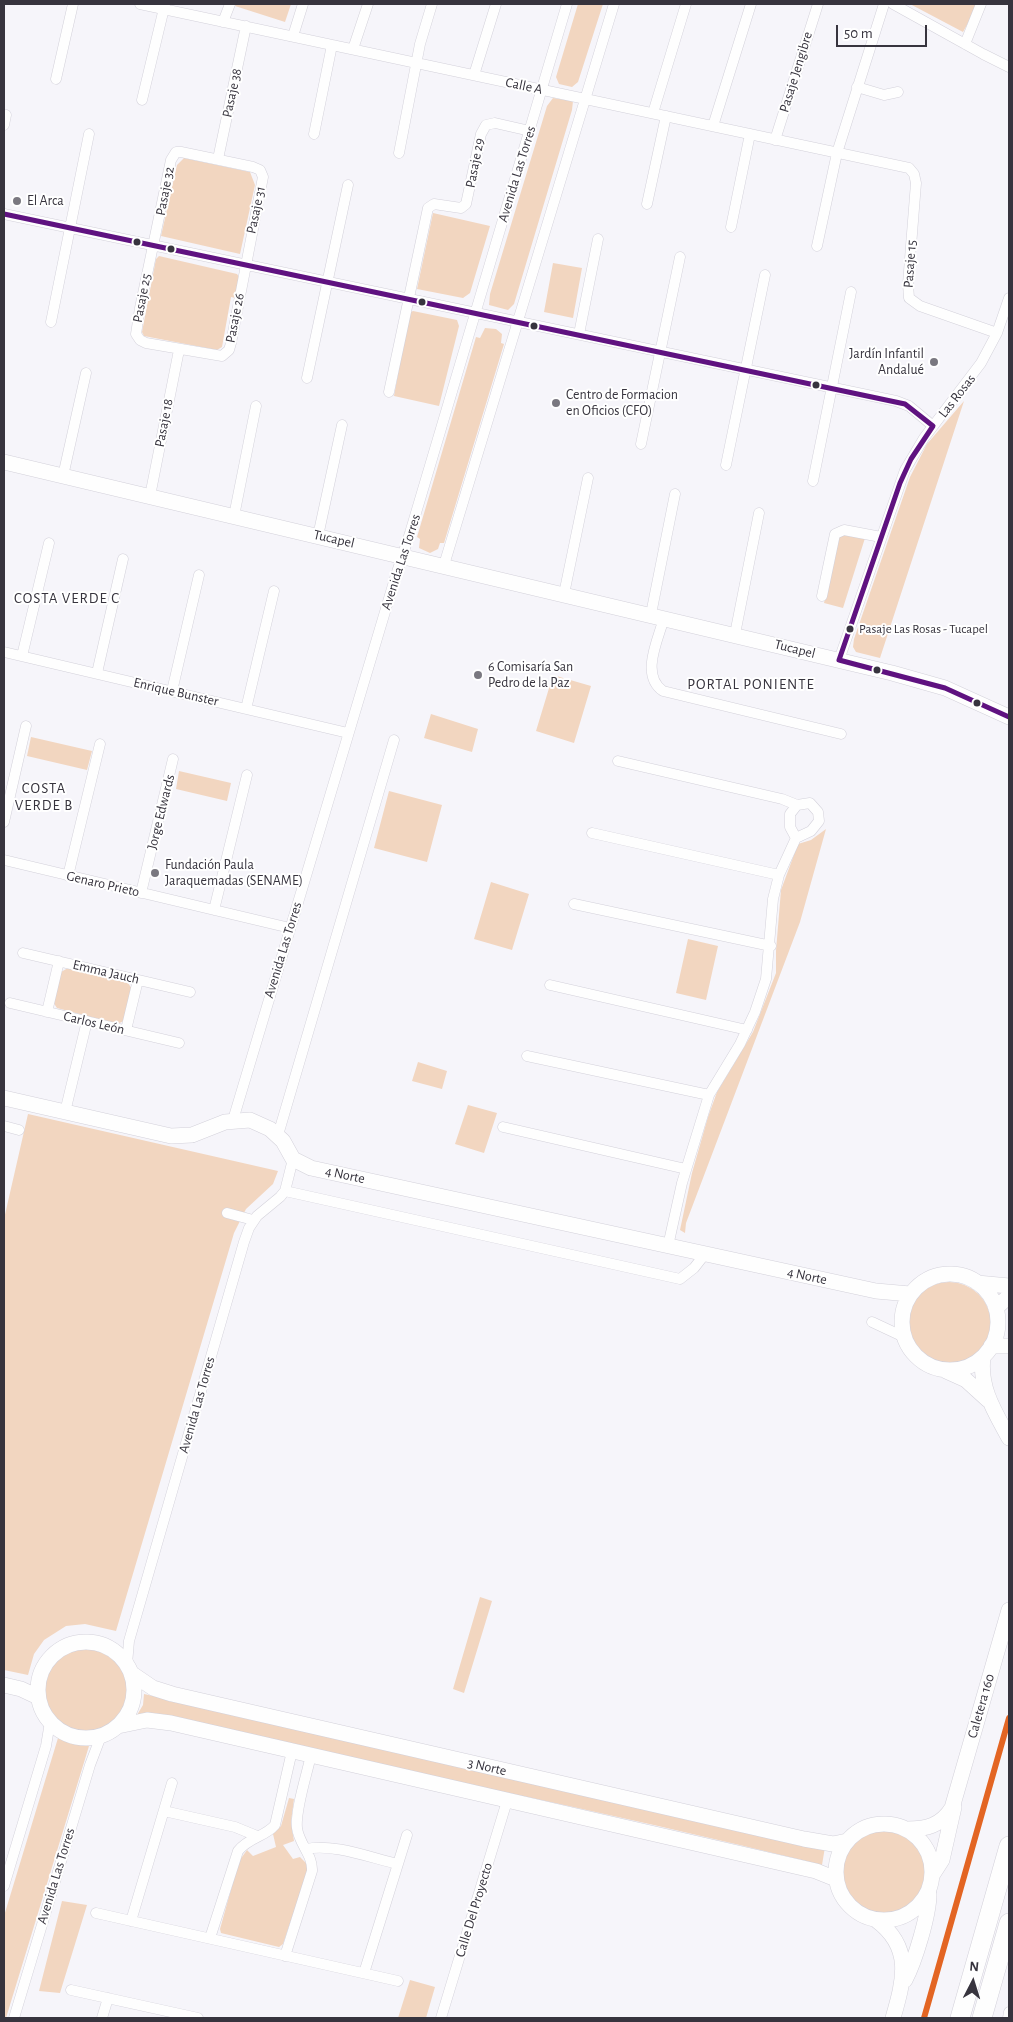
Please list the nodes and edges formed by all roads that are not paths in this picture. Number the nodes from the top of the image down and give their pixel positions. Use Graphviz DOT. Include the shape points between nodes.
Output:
graph roads {
  1 [pos="73,4"];
  2 [pos="140,4"];
  3 [pos="230,4"];
  4 [pos="303,4"];
  5 [pos="368,4"];
  6 [pos="432,4"];
  7 [pos="496,4"];
  8 [pos="567,4"];
  9 [pos="614,4"];
  10 [pos="686,4"];
  11 [pos="751,4"];
  12 [pos="818,4"];
  13 [pos="884,4"];
  14 [pos="893,4"];
  15 [pos="981,4"];
  16 [pos="164,6"];
  17 [pos="223,22"];
  18 [pos="246,26"];
  19 [pos="292,36"];
  20 [pos="965,44"];
  21 [pos="332,45"];
  22 [pos="354,49"];
  23 [pos="416,63"];
  24 [pos="1009,67"];
  25 [pos="474,75"];
  26 [pos="56,79"];
  27 [pos="857,87"];
  28 [pos="542,90"];
  29 [pos="898,92"];
  30 [pos="584,99"];
  31 [pos="142,100"];
  32 [pos="652,114"];
  33 [pos="666,116"];
  34 [pos="713,126"];
  35 [pos="530,131"];
  36 [pos="89,134"];
  37 [pos="314,134"];
  38 [pos="750,134"];
  39 [pos="775,140"];
  40 [pos="399,153"];
  41 [pos="837,153"];
  42 [pos="218,159"];
  43 [pos="908,168"];
  44 [pos="348,185"];
  45 [pos="647,204"];
  46 [pos="4,214"];
  47 [pos="731,227"];
  48 [pos="70,228"];
  49 [pos="598,240"];
  50 [pos="153,245"];
  51 [pos="817,246"];
  52 [pos="680,256"];
  53 [pos="245,264"];
  54 [pos="765,275"];
  55 [pos="327,282"];
  56 [pos="851,292"];
  57 [pos="1009,298"];
  58 [pos="408,299"];
  59 [pos="475,313"];
  60 [pos="51,322"];
  61 [pos="517,322"];
  62 [pos="997,333"];
  63 [pos="579,334"];
  64 [pos="179,350"];
  65 [pos="661,352"];
  66 [pos="746,369"];
  67 [pos="86,373"];
  68 [pos="307,378"];
  69 [pos="832,388"];
  70 [pos="389,392"];
  71 [pos="256,406"];
  72 [pos="342,425"];
  73 [pos="933,426"];
  74 [pos="641,444"];
  75 [pos="4,462"];
  76 [pos="726,465"];
  77 [pos="63,476"];
  78 [pos="588,478"];
  79 [pos="813,481"];
  80 [pos="676,494"];
  81 [pos="150,496"];
  82 [pos="759,514"];
  83 [pos="234,516"];
  84 [pos="318,536"];
  85 [pos="881,537"];
  86 [pos="49,543"];
  87 [pos="403,556"];
  88 [pos="123,559"];
  89 [pos="444,565"];
  90 [pos="199,575"];
  91 [pos="274,591"];
  92 [pos="564,594"];
  93 [pos="822,596"];
  94 [pos="657,616"];
  95 [pos="735,634"];
  96 [pos="4,652"];
  97 [pos="22,656"];
  98 [pos="839,660"];
  99 [pos="97,674"];
  100 [pos="172,691"];
  101 [pos="246,709"];
  102 [pos="1009,716"];
  103 [pos="26,726"];
  104 [pos="348,733"];
  105 [pos="840,734"];
  106 [pos="394,740"];
  107 [pos="100,744"];
  108 [pos="173,759"];
  109 [pos="618,761"];
  110 [pos="247,775"];
  111 [pos="797,805"];
  112 [pos="4,822"];
  113 [pos="592,832"];
  114 [pos="796,838"];
  115 [pos="4,860"];
  116 [pos="779,875"];
  117 [pos="68,876"];
  118 [pos="141,893"];
  119 [pos="574,904"];
  120 [pos="214,910"];
  121 [pos="290,928"];
  122 [pos="771,946"];
  123 [pos="23,953"];
  124 [pos="59,961"];
  125 [pos="138,980"];
  126 [pos="550,985"];
  127 [pos="190,992"];
  128 [pos="10,1003"];
  129 [pos="47,1012"];
  130 [pos="87,1021"];
  131 [pos="126,1030"];
  132 [pos="747,1030"];
  133 [pos="179,1043"];
  134 [pos="527,1056"];
  135 [pos="709,1095"];
  136 [pos="4,1098"];
  137 [pos="64,1112"];
  138 [pos="233,1120"];
  139 [pos="4,1126"];
  140 [pos="503,1127"];
  141 [pos="18,1130"];
  142 [pos="278,1135"];
  143 [pos="293,1159"];
  144 [pos="686,1169"];
  145 [pos="285,1191"];
  146 [pos="227,1213"];
  147 [pos="253,1220"];
  148 [pos="668,1246"];
  149 [pos="705,1254"];
  150 [pos="977,1283"];
  151 [pos="1009,1286"];
  152 [pos="910,1294"];
  153 [pos="1009,1296"];
  154 [pos="1001,1319"];
  155 [pos="872,1322"];
  156 [pos="904,1337"];
  157 [pos="1009,1346"];
  158 [pos="987,1352"];
  159 [pos="943,1370"];
  160 [pos="990,1401"];
  161 [pos="1009,1438"];
  162 [pos="1009,1610"];
  163 [pos="130,1669"];
  164 [pos="4,1685"];
  165 [pos="38,1697"];
  166 [pos="50,1722"];
  167 [pos="118,1726"];
  168 [pos="101,1736"];
  169 [pos="292,1751"];
  170 [pos="311,1755"];
  171 [pos="172,1784"];
  172 [pos="507,1801"];
  173 [pos="954,1802"];
  174 [pos="164,1810"];
  175 [pos="907,1830"];
  176 [pos="407,1835"];
  177 [pos="257,1836"];
  178 [pos="847,1841"];
  179 [pos="1009,1846"];
  180 [pos="306,1849"];
  181 [pos="398,1864"];
  182 [pos="933,1874"];
  183 [pos="836,1879"];
  184 [pos="4,1886"];
  185 [pos="929,1891"];
  186 [pos="96,1913"];
  187 [pos="876,1920"];
  188 [pos="131,1921"];
  189 [pos="1009,1922"];
  190 [pos="210,1938"];
  191 [pos="286,1956"];
  192 [pos="1009,1970"];
  193 [pos="364,1973"];
  194 [pos="398,1981"];
  195 [pos="901,1988"];
  196 [pos="71,1990"];
  197 [pos="108,1998"];
  198 [pos="984,2011"];
  199 [pos="1009,2012"];
  200 [pos="191,2017"];
  201 [pos="14,2018"];
  202 [pos="102,2018"];
  203 [pos="441,2018"];
  204 [pos="893,2018"];
  205 [pos="960,2018"];
  206 [pos="1008,2018"];
  1 -- 26 [label="street"];
  2 -- 16 [label="street, Calle A"];
  3 -- 17 [label="street"];
  4 -- 19 [label="street"];
  5 -- 22 [label="street"];
  6 -- 23 [label="street"];
  7 -- 25 [label="street"];
  8 -- 28 [label="street, Avenida Las Torres"];
  9 -- 30 [label="street"];
  10 -- 32 [label="street"];
  11 -- 34 [label="street"];
  12 -- 39 [label="street, Pasaje Jengibre"];
  13 -- 27 [label="street"];
  14 -- 20 [label="street"];
  15 -- 20 [label="street"];
  16 -- 17 [label="street, Calle A"];
  16 -- 31 [label="street"];
  17 -- 18 [label="street, Calle A"];
  18 -- 19 [label="street, Calle A"];
  18 -- 42 [label="street, Pasaje 38"];
  19 -- 21 [label="street, Calle A"];
  20 -- 24 [label="street"];
  21 -- 22 [label="street, Calle A"];
  21 -- 37 [label="street"];
  22 -- 23 [label="street, Calle A"];
  23 -- 25 [label="street, Calle A"];
  23 -- 40 [label="street"];
  25 -- 28 [label="street, Calle A"];
  27 -- 29 [label="street" via="884,95"];
  27 -- 41 [label="street"];
  28 -- 30 [label="street, Calle A"];
  28 -- 35 [label="street, Avenida Las Torres"];
  30 -- 32 [label="street, Calle A"];
  30 -- 61 [label="street"];
  32 -- 33 [label="street, Calle A"];
  33 -- 34 [label="street, Calle A"];
  33 -- 45 [label="street"];
  34 -- 38 [label="street, Calle A"];
  35 -- 58 [label="street, Pasaje 29" via="495,124 483,128 466,204 461,208 434,204 428,208"];
  35 -- 59 [label="street, Avenida Las Torres"];
  36 -- 48 [label="street"];
  38 -- 39 [label="street, Calle A"];
  38 -- 47 [label="street"];
  39 -- 41 [label="street, Calle A"];
  41 -- 43 [label="street, Calle A"];
  41 -- 51 [label="street"];
  42 -- 50 [label="street, Pasaje 32" via="181,152 174,154"];
  42 -- 53 [label="street, Pasaje 31" via="257,168 263,177"];
  43 -- 62 [label="street, Pasaje 15" via="916,183 909,298 920,306"];
  44 -- 55 [label="street"];
  46 -- 48 [label="street"];
  48 -- 50 [label="street"];
  48 -- 60 [label="street"];
  49 -- 63 [label="street"];
  50 -- 53 [label="street"];
  50 -- 64 [label="street, Pasaje 25" via="136,334 142,342"];
  52 -- 65 [label="street"];
  53 -- 55 [label="street"];
  53 -- 64 [label="street, Pasaje 26" via="231,343 226,354 219,356"];
  54 -- 66 [label="street"];
  55 -- 58 [label="street"];
  55 -- 68 [label="street"];
  56 -- 69 [label="street"];
  57 -- 62 [label="street, Las Rosas"];
  58 -- 59 [label="street"];
  58 -- 70 [label="street"];
  59 -- 61 [label="street"];
  59 -- 87 [label="street, Avenida Las Torres"];
  61 -- 63 [label="street"];
  61 -- 89 [label="street"];
  62 -- 73 [label="street, Las Rosas" via="976,372"];
  63 -- 65 [label="street"];
  64 -- 81 [label="street, Pasaje 18"];
  65 -- 66 [label="street"];
  65 -- 74 [label="street"];
  66 -- 69 [label="street"];
  66 -- 76 [label="street"];
  67 -- 77 [label="street"];
  69 -- 73 [label="street" via="900,402"];
  69 -- 79 [label="street"];
  71 -- 83 [label="street"];
  72 -- 84 [label="street"];
  73 -- 85 [label="street, Las Rosas" via="905,470"];
  75 -- 77 [label="street, Tucapel"];
  77 -- 81 [label="street, Tucapel"];
  78 -- 92 [label="street"];
  80 -- 94 [label="street"];
  81 -- 83 [label="street, Tucapel"];
  82 -- 95 [label="street"];
  83 -- 84 [label="street, Tucapel"];
  84 -- 87 [label="street, Tucapel"];
  85 -- 93 [label="street" via="844,530 835,534"];
  85 -- 98 [label="street, Las Rosas"];
  86 -- 97 [label="street"];
  87 -- 89 [label="street, Tucapel"];
  87 -- 104 [label="street, Avenida Las Torres"];
  88 -- 99 [label="street"];
  89 -- 92 [label="street, Tucapel"];
  90 -- 100 [label="street"];
  91 -- 101 [label="street"];
  92 -- 94 [label="street, Tucapel"];
  94 -- 95 [label="street, Tucapel"];
  94 -- 105 [label="street" via="651,670 654,682 663,691"];
  95 -- 98 [label="street, Tucapel"];
  96 -- 97 [label="street, Enrique Bunster"];
  97 -- 99 [label="street, Enrique Bunster"];
  98 -- 102 [label="street, Tucapel" via="945,688"];
  99 -- 100 [label="street, Enrique Bunster"];
  100 -- 101 [label="street, Enrique Bunster"];
  101 -- 104 [label="street, Enrique Bunster"];
  103 -- 112 [label="street"];
  104 -- 121 [label="street, Avenida Las Torres"];
  106 -- 142 [label="street"];
  107 -- 117 [label="street"];
  108 -- 118 [label="street, Jorge Edwards"];
  109 -- 111 [label="street"];
  110 -- 120 [label="street"];
  111 -- 114 [label="street" via="789,818"];
  111 -- 114 [label="street" via="810,803 819,817 814,828"];
  113 -- 116 [label="street"];
  114 -- 116 [label="street"];
  115 -- 117 [label="street, Genaro Prieto"];
  116 -- 122 [label="street" via="773,900"];
  117 -- 118 [label="street, Genaro Prieto"];
  118 -- 120 [label="street, Genaro Prieto"];
  119 -- 122 [label="street"];
  120 -- 121 [label="street, Genaro Prieto"];
  121 -- 138 [label="street, Avenida Las Torres"];
  122 -- 132 [label="street" via="766,979"];
  123 -- 124 [label="street, Emma Jauch"];
  124 -- 125 [label="street, Emma Jauch"];
  124 -- 129 [label="street"];
  125 -- 127 [label="street, Emma Jauch"];
  125 -- 131 [label="street"];
  126 -- 132 [label="street"];
  128 -- 129 [label="street, Carlos León"];
  129 -- 130 [label="street, Carlos León"];
  130 -- 131 [label="street, Carlos León"];
  130 -- 137 [label="street"];
  131 -- 133 [label="street, Carlos León"];
  132 -- 135 [label="street"];
  134 -- 135 [label="street"];
  135 -- 144 [label="street"];
  136 -- 137 [label="street"];
  137 -- 138 [label="street" via="176,1136 192,1135"];
  138 -- 142 [label="street" via="257,1122"];
  139 -- 141 [label="street"];
  140 -- 144 [label="street"];
  142 -- 143 [label="street"];
  143 -- 145 [label="street"];
  143 -- 148 [label="street, 4 Norte" via="316,1169"];
  144 -- 148 [label="street"];
  145 -- 147 [label="street, Avenida Las Torres"];
  145 -- 149 [label="street, 4 Norte" via="680,1279"];
  146 -- 147 [label="street"];
  147 -- 163 [label="street, Avenida Las Torres" via="129,1641"];
  148 -- 149 [label="street, 4 Norte"];
  149 -- 152 [label="street, 4 Norte" via="876,1292"];
  150 -- 151 [label="street"];
  150 -- 152 [label="street" via="960,1276 941,1275 924,1282"];
  150 -- 154 [label="street" via="988,1294"];
  152 -- 156 [label="street" via="902,1315"];
  153 -- 154 [label="street"];
  154 -- 158 [label="street"];
  155 -- 156 [label="street"];
  156 -- 159 [label="street" via="918,1359"];
  157 -- 158 [label="street"];
  158 -- 159 [label="street" via="968,1367"];
  158 -- 160 [label="street" via="982,1374"];
  159 -- 160 [label="street" via="966,1380"];
  160 -- 161 [label="street"];
  162 -- 173 [label="street, Caletera 160"];
  163 -- 165 [label="street" via="120,1655 101,1644 68,1645 50,1657 44,1666 38,1681"];
  163 -- 167 [label="street" via="135,1689 132,1706"];
  163 -- 178 [label="street, 3 Norte" via="153,1688 172,1694 804,1839 833,1844"];
  164 -- 165 [label="street"];
  165 -- 166 [label="street"];
  166 -- 168 [label="street" via="73,1736"];
  166 -- 184 [label="street" via="46,1746"];
  167 -- 168 [label="street"];
  167 -- 169 [label="street, 3 Norte" via="159,1720"];
  168 -- 201 [label="street, Avenida Las Torres" via="85,1778"];
  169 -- 170 [label="street, 3 Norte"];
  169 -- 177 [label="street" via="278,1819 272,1829"];
  170 -- 172 [label="street, 3 Norte"];
  170 -- 180 [label="street" via="297,1822 298,1834"];
  171 -- 174 [label="street"];
  172 -- 183 [label="street, 3 Norte" via="816,1871"];
  172 -- 203 [label="street, Calle Del Proyecto"];
  173 -- 175 [label="street, Caletera 160" via="948,1815 937,1824"];
  173 -- 182 [label="street, Caletera 160" via="942,1860"];
  174 -- 177 [label="street" via="235,1827"];
  174 -- 188 [label="street"];
  175 -- 178 [label="street, 3 Norte" via="875,1825"];
  175 -- 182 [label="street" via="926,1848"];
  176 -- 181 [label="street"];
  177 -- 190 [label="street" via="242,1846 235,1857"];
  178 -- 183 [label="street" via="838,1859"];
  179 -- 205 [label="highway"];
  180 -- 181 [label="street" via="328,1848"];
  180 -- 191 [label="street" via="312,1871"];
  181 -- 193 [label="street"];
  182 -- 185 [label="street"];
  183 -- 187 [label="street" via="850,1906"];
  185 -- 187 [label="street" via="907,1915"];
  185 -- 195 [label="street" via="911,1968"];
  186 -- 188 [label="street"];
  187 -- 195 [label="street" via="899,1947"];
  188 -- 190 [label="street"];
  189 -- 198 [label="highway"];
  190 -- 191 [label="street"];
  191 -- 193 [label="street"];
  192 -- 198 [label="highway"];
  193 -- 194 [label="street"];
  195 -- 204 [label="street"];
  196 -- 197 [label="street"];
  197 -- 200 [label="street"];
  197 -- 202 [label="street"];
  199 -- 206 [label="street"];
}
